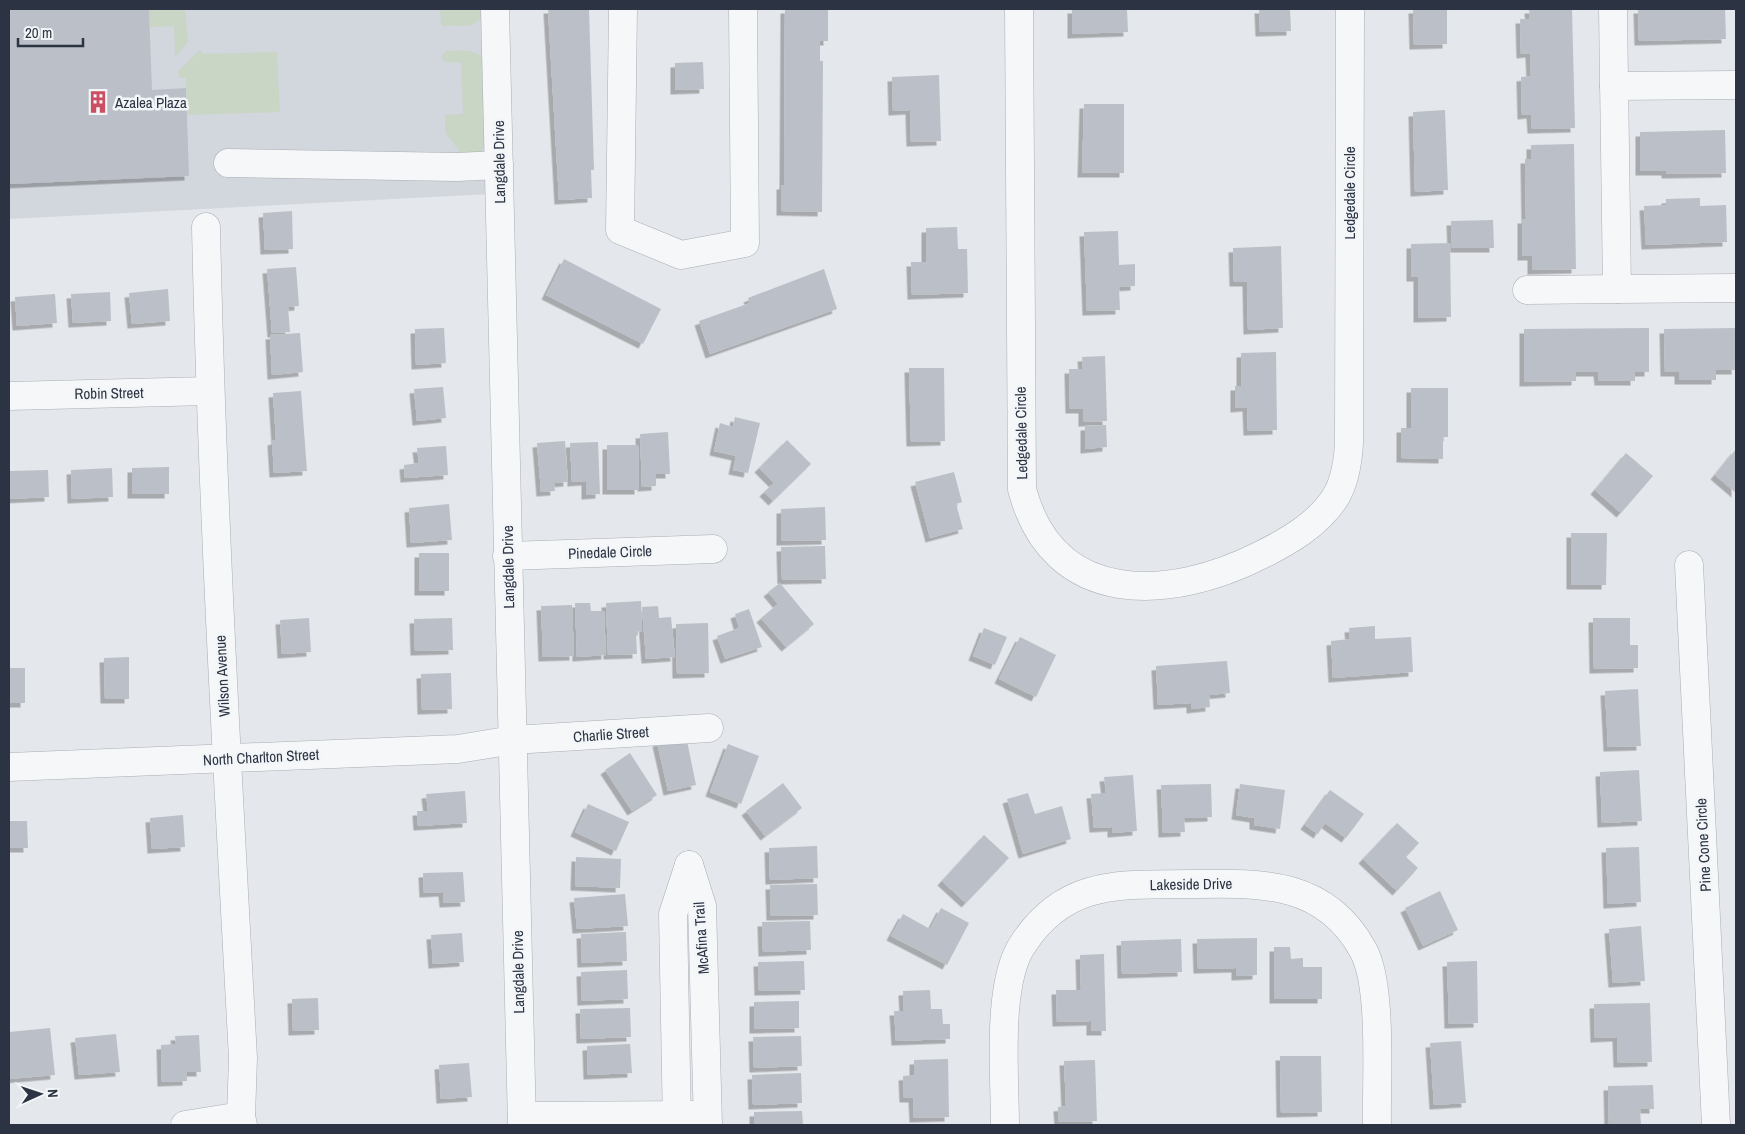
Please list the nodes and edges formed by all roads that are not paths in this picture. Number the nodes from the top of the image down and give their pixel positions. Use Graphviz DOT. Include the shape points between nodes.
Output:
graph roads {
  1 [pos="495,9"];
  2 [pos="623,9"];
  3 [pos="743,9"];
  4 [pos="1019,9"];
  5 [pos="1350,9"];
  6 [pos="1613,9"];
  7 [pos="1736,85"];
  8 [pos="1614,86"];
  9 [pos="228,163"];
  10 [pos="499,165"];
  11 [pos="206,227"];
  12 [pos="1736,288"];
  13 [pos="1617,289"];
  14 [pos="1527,290"];
  15 [pos="210,391"];
  16 [pos="9,396"];
  17 [pos="713,549"];
  18 [pos="507,556"];
  19 [pos="1689,565"];
  20 [pos="709,728"];
  21 [pos="513,740"];
  22 [pos="227,758"];
  23 [pos="9,767"];
  24 [pos="705,995"];
  25 [pos="674,996"];
  26 [pos="1725,1049"];
  27 [pos="242,1120"];
  28 [pos="677,1120"];
  29 [pos="708,1120"];
  30 [pos="522,1121"];
  31 [pos="185,1125"];
  32 [pos="1005,1125"];
  33 [pos="1377,1125"];
  34 [pos="1716,1125"];
  1 -- 10 [label="street, Langdale Drive"];
  2 -- 3 [label="street" via="620,230 681,255 745,243"];
  4 -- 5 [label="street, Ledgedale Circle" via="1022,489 1038,532 1068,563 1109,583 1155,587 1239,566 1293,539 1318,518 1341,484 1348,462 1349,443"];
  6 -- 8 [label="street"];
  7 -- 8 [label="street"];
  8 -- 13 [label="street"];
  9 -- 10 [label="street"];
  10 -- 18 [label="street, Langdale Drive"];
  11 -- 15 [label="street, Wilson Avenue"];
  12 -- 13 [label="street"];
  13 -- 14 [label="street"];
  15 -- 16 [label="street, Robin Street"];
  15 -- 22 [label="street, Wilson Avenue"];
  17 -- 18 [label="street, Pinedale Circle"];
  18 -- 21 [label="street, Langdale Drive"];
  19 -- 26 [label="street, Pine Cone Circle"];
  20 -- 21 [label="street, Charlie Street"];
  21 -- 22 [label="street, North Charlton Street" via="458,749"];
  21 -- 30 [label="street, Langdale Drive"];
  22 -- 23 [label="street, North Charlton Street"];
  22 -- 27 [label="street, Wilson Avenue" via="243,1058"];
  24 -- 25 [label="street"];
  24 -- 25 [label="street, McAfina Trail" via="702,906 689,865 673,914"];
  24 -- 29 [label="street, McAfina Trail"];
  25 -- 28 [label="street, McAfina Trail"];
  26 -- 34 [label="street, Pine Cone Circle"];
  27 -- 31 [label="street"];
  28 -- 29 [label="street"];
  28 -- 30 [label="street"];
  32 -- 33 [label="street, Lakeside Drive" via="1007,981 1023,943 1039,924 1071,899 1104,886 1236,883 1288,889 1316,902 1356,937 1370,967 1375,1004"];
}
